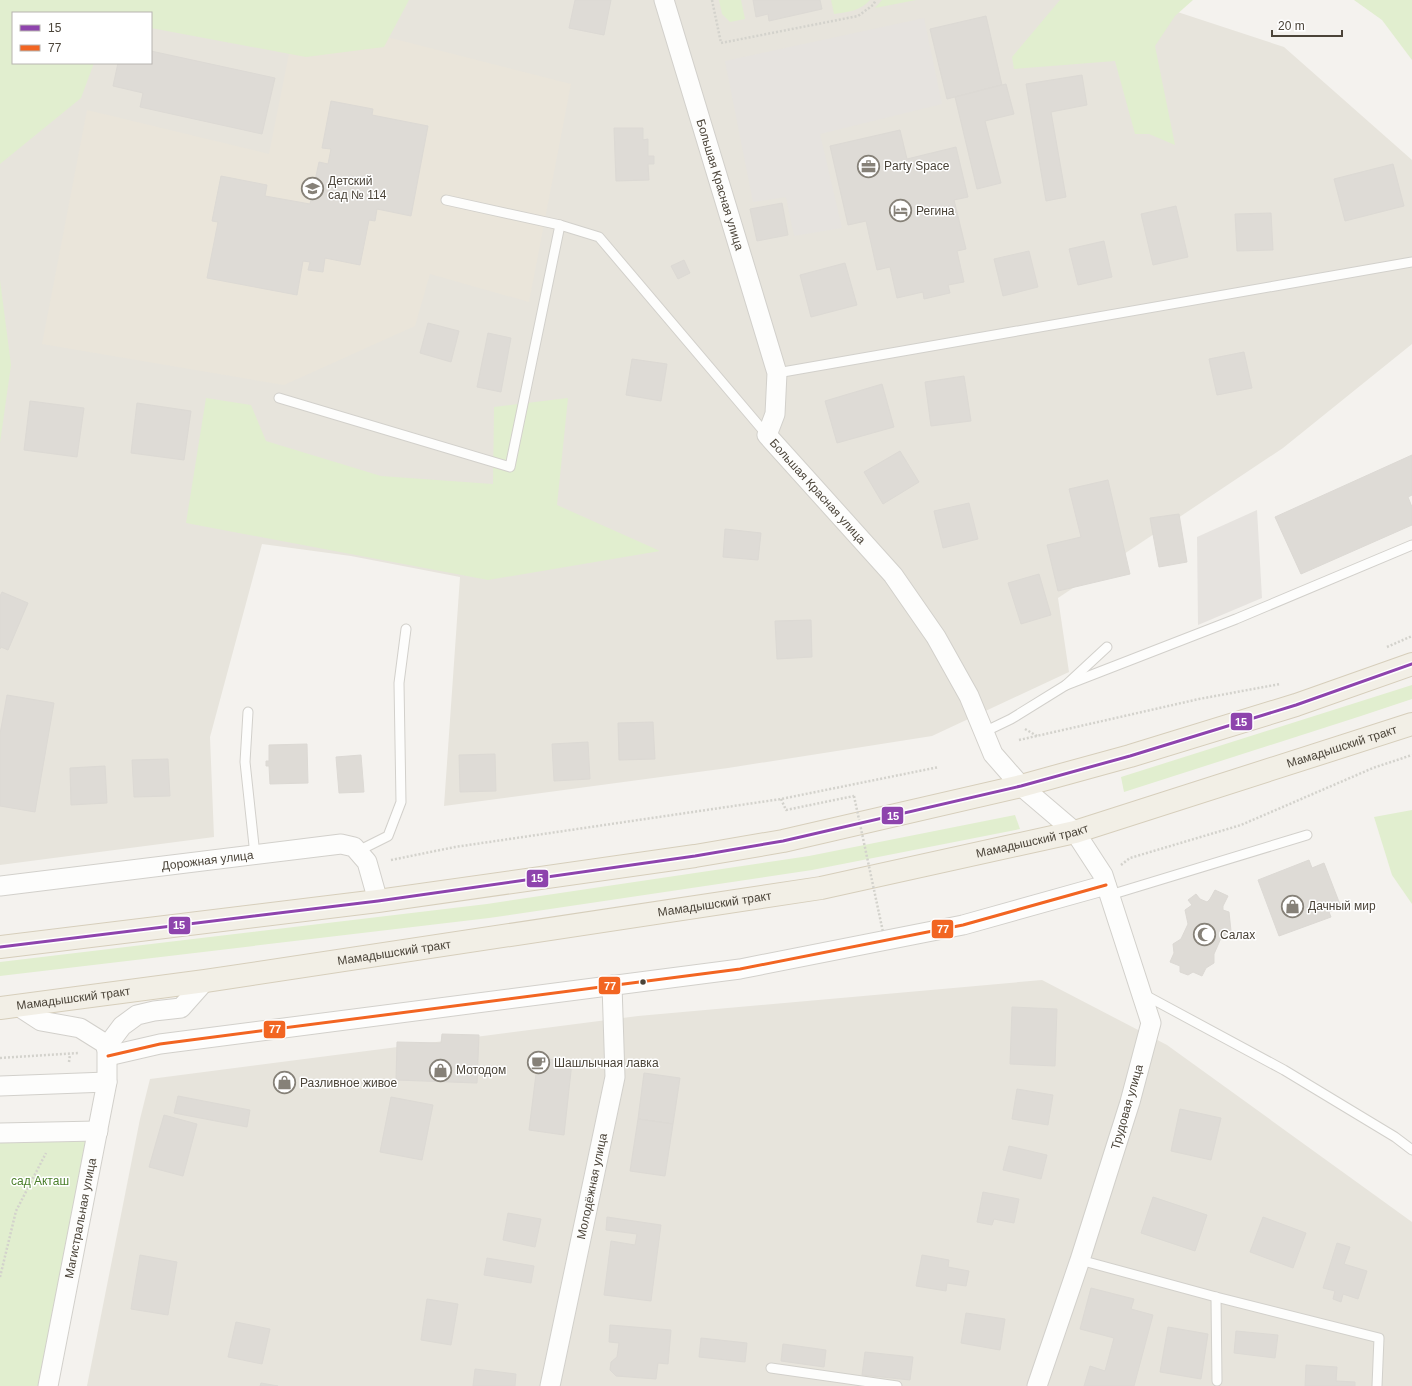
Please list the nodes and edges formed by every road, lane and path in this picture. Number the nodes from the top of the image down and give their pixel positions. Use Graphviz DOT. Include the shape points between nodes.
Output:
graph roads {
  1 [pos="664,0"];
  2 [pos="712,0"];
  3 [pos="876,0"];
  4 [pos="446,200"];
  5 [pos="560,225"];
  6 [pos="1412,262"];
  7 [pos="777,373"];
  8 [pos="279,398"];
  9 [pos="767,435"];
  10 [pos="1412,545"];
  11 [pos="406,629"];
  12 [pos="1412,636"];
  13 [pos="1107,647"];
  14 [pos="1384,648"];
  15 [pos="1412,664"];
  16 [pos="1284,683"];
  17 [pos="1066,685"];
  18 [pos="248,712"];
  19 [pos="1412,724"];
  20 [pos="984,732"];
  21 [pos="1019,740"];
  22 [pos="1412,755"];
  23 [pos="939,767"];
  24 [pos="1021,786"];
  25 [pos="781,799"];
  26 [pos="1075,832"];
  27 [pos="1307,835"];
  28 [pos="358,851"];
  29 [pos="255,854"];
  30 [pos="391,860"];
  31 [pos="1120,866"];
  32 [pos="0,886"];
  33 [pos="1108,890"];
  34 [pos="378,901"];
  35 [pos="883,932"];
  36 [pos="0,947"];
  37 [pos="205,981"];
  38 [pos="612,985"];
  39 [pos="1142,994"];
  40 [pos="9,1007"];
  41 [pos="108,1052"];
  42 [pos="84,1053"];
  43 [pos="70,1054"];
  44 [pos="0,1058"];
  45 [pos="107,1082"];
  46 [pos="67,1083"];
  47 [pos="0,1086"];
  48 [pos="98,1131"];
  49 [pos="58,1132"];
  50 [pos="0,1133"];
  51 [pos="1412,1150"];
  52 [pos="1080,1260"];
  53 [pos="0,1277"];
  54 [pos="1216,1297"];
  55 [pos="771,1368"];
  56 [pos="1217,1381"];
  57 [pos="48,1386"];
  58 [pos="550,1386"];
  59 [pos="897,1386"];
  60 [pos="1037,1386"];
  61 [pos="1377,1386"];
  1 -- 7 [label="street, Большая Красная улица"];
  2 -- 3 [label="path" via="721,43 858,16 873,6"];
  4 -- 5 [label="lane"];
  5 -- 8 [label="lane" via="510,467"];
  5 -- 9 [label="lane" via="599,237"];
  6 -- 7 [label="lane"];
  7 -- 9 [label="street, Большая Красная улица" via="775,414"];
  9 -- 20 [label="street, Большая Красная улица" via="893,576 936,637 969,696"];
  10 -- 17 [label="lane" via="1236,619"];
  11 -- 28 [label="lane" via="399,683 401,802 388,836"];
  12 -- 14 [label="path"];
  13 -- 17 [label="lane"];
  15 -- 24 [label="main road" via="1296,705 1130,756"];
  16 -- 21 [label="path" via="1199,699"];
  17 -- 20 [label="lane" via="1011,719"];
  18 -- 29 [label="lane" via="245,762"];
  19 -- 26 [label="main road, Мамадышский тракт"];
  20 -- 24 [label="street, Большая Красная улица" via="993,754"];
  22 -- 31 [label="path" via="1373,768 1241,825 1130,858"];
  23 -- 25 [label="path"];
  24 -- 26 [label="street, Большая Красная улица"];
  24 -- 34 [label="main road" via="783,841"];
  25 -- 30 [label="path" via="454,847"];
  25 -- 35 [label="path, bridge" via="786,810 854,796"];
  26 -- 33 [label="street, Трудовая улица" via="1103,875"];
  26 -- 37 [label="main road, Мамадышский тракт" via="821,888"];
  27 -- 33 [label="lane"];
  28 -- 29 [label="street, Дорожная улица" via="354,847 341,844"];
  28 -- 34 [label="street" via="367,862"];
  29 -- 32 [label="street, Дорожная улица"];
  33 -- 38 [label="street" via="963,925 740,969"];
  33 -- 39 [label="street, Трудовая улица"];
  34 -- 36 [label="main road"];
  37 -- 40 [label="main road, Мамадышский тракт"];
  37 -- 41 [label="street, Магистральная улица" via="181,1008 137,1015 122,1026 109,1042"];
  38 -- 41 [label="street"];
  38 -- 58 [label="street, Молодёжная улица" via="615,1077"];
  39 -- 51 [label="lane" via="1284,1070"];
  39 -- 52 [label="street, Трудовая улица" via="1151,1023 1130,1102"];
  40 -- 41 [label="street" via="41,1021 80,1028 104,1043"];
  41 -- 45 [label="street, Магистральная улица"];
  42 -- 43 [label="path"];
  43 -- 44 [label="path"];
  43 -- 46 [label="path"];
  45 -- 46 [label="street"];
  45 -- 48 [label="street, Магистральная улица"];
  46 -- 47 [label="street"];
  48 -- 49 [label="street"];
  48 -- 57 [label="street, Магистральная улица"];
  49 -- 50 [label="street"];
  49 -- 53 [label="path" via="16,1211"];
  52 -- 54 [label="lane"];
  52 -- 60 [label="street, Трудовая улица"];
  54 -- 56 [label="lane"];
  54 -- 61 [label="lane" via="1379,1338"];
  55 -- 59 [label="lane"];
}
